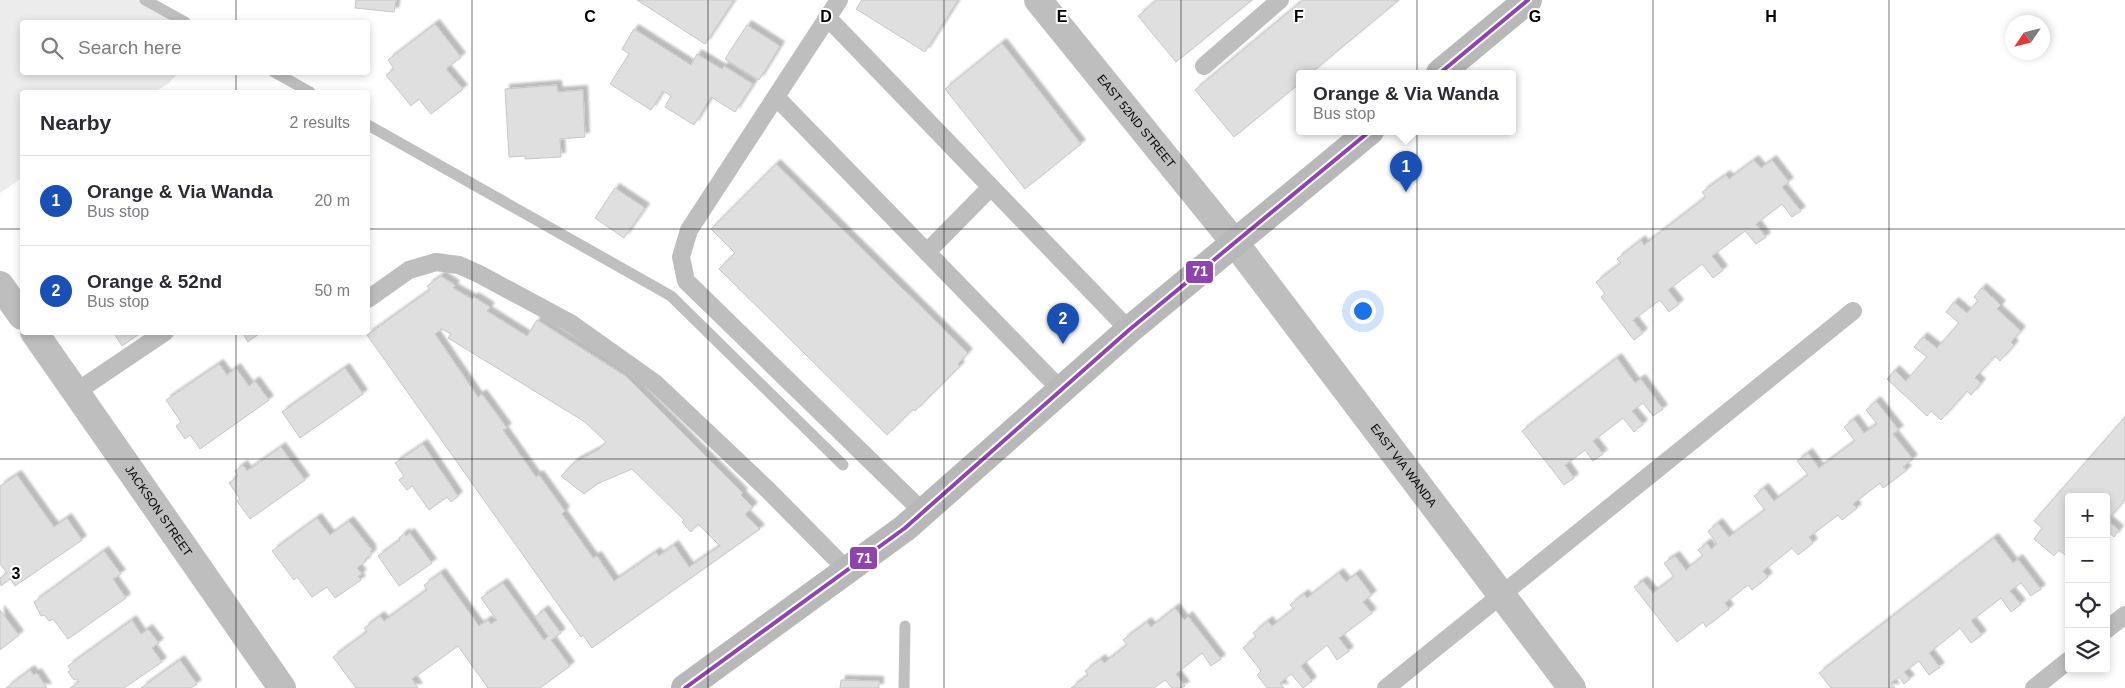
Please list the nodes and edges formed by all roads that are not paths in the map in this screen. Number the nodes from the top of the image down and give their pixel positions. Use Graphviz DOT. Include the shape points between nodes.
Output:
graph roads {
  1 [pos="838,0"];
  2 [pos="1038,0"];
  3 [pos="1280,0"];
  4 [pos="1528,0"];
  5 [pos="828,17"];
  6 [pos="1204,66"];
  7 [pos="1444,70"];
  8 [pos="776,97"];
  9 [pos="1365,135"];
  10 [pos="991,187"];
  11 [pos="1235,243"];
  12 [pos="927,252"];
  13 [pos="0,285"];
  14 [pos="370,298"];
  15 [pos="1853,311"];
  16 [pos="20,313"];
  17 [pos="1129,330"];
  18 [pos="36,335"];
  19 [pos="161,335"];
  20 [pos="1061,390"];
  21 [pos="76,392"];
  22 [pos="923,512"];
  23 [pos="848,571"];
  24 [pos="1501,597"];
  25 [pos="2125,616"];
  26 [pos="2109,628"];
  27 [pos="2065,663"];
  28 [pos="282,688"];
  29 [pos="685,688"];
  30 [pos="1386,688"];
  31 [pos="1572,688"];
  32 [pos="2034,688"];
  1 -- 5 [label="lane"];
  2 -- 11 [label="street, EAST 52ND STREET"];
  3 -- 6 [label="lane"];
  4 -- 7 [label="street"];
  5 -- 8 [label="lane"];
  5 -- 10 [label="lane"];
  8 -- 12 [label="lane"];
  8 -- 22 [label="lane" via="689,230 681,257 686,281"];
  9 -- 11 [label="street"];
  10 -- 12 [label="lane"];
  10 -- 17 [label="lane"];
  11 -- 17 [label="street"];
  11 -- 24 [label="street, EAST VIA WANDA"];
  12 -- 20 [label="lane"];
  13 -- 16 [label="street"];
  14 -- 23 [label="lane" via="409,270 436,262 459,265 572,324 655,383"];
  15 -- 24 [label="lane"];
  17 -- 20 [label="street"];
  18 -- 21 [label="street, JACKSON STREET"];
  19 -- 21 [label="lane"];
  20 -- 22 [label="street"];
  21 -- 28 [label="street, JACKSON STREET"];
  22 -- 23 [label="street"];
  23 -- 29 [label="street"];
  24 -- 30 [label="lane"];
  24 -- 31 [label="street, EAST VIA WANDA"];
  25 -- 26 [label="lane"];
  27 -- 32 [label="lane"];
}
